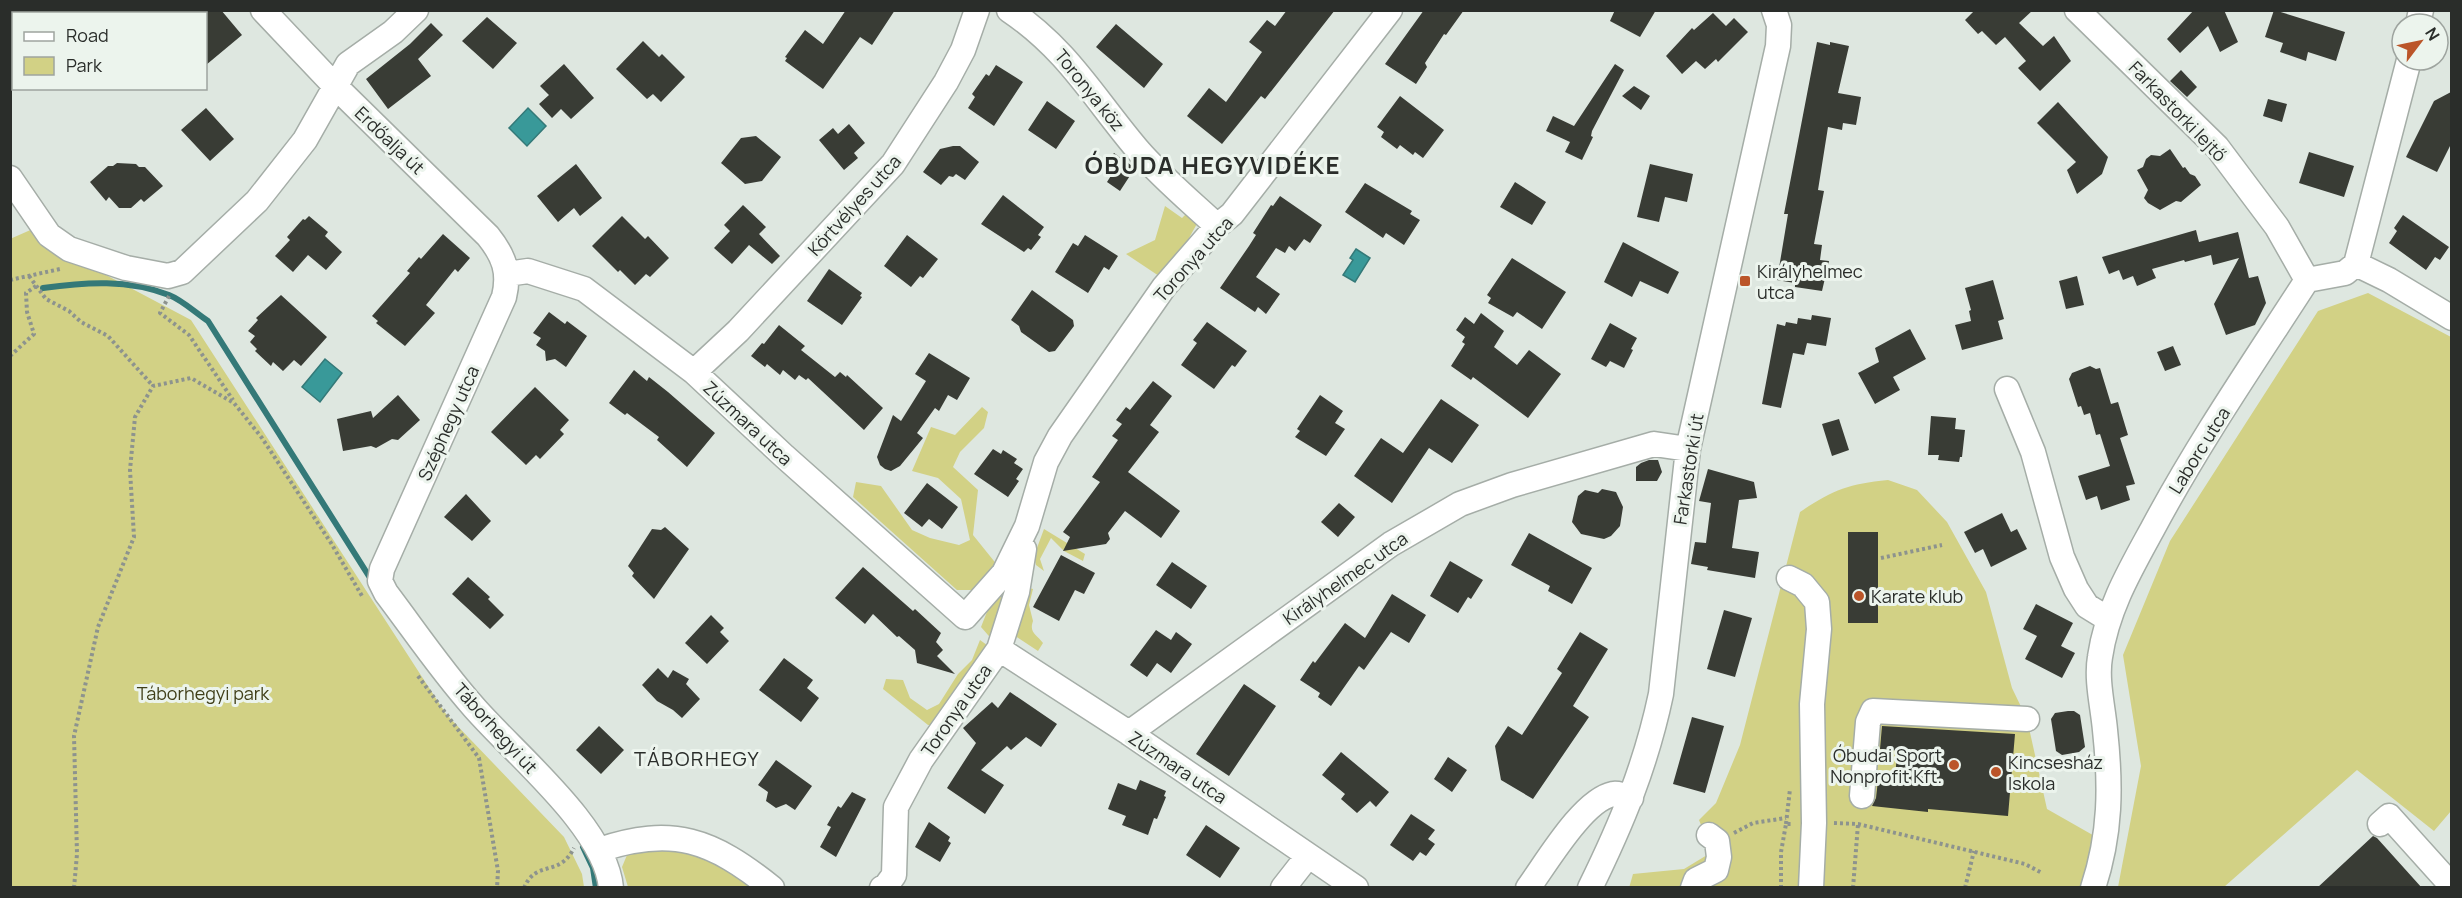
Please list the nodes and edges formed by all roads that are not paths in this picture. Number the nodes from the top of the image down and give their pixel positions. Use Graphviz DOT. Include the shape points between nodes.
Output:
graph roads {
  1 [pos="263,10"];
  2 [pos="416,10"];
  3 [pos="977,10"];
  4 [pos="1009,10"];
  5 [pos="1390,10"];
  6 [pos="1774,10"];
  7 [pos="2077,10"];
  8 [pos="2406,72"];
  9 [pos="334,85"];
  10 [pos="10,178"];
  11 [pos="1217,226"];
  12 [pos="2356,264"];
  13 [pos="507,274"];
  14 [pos="2307,280"];
  15 [pos="2451,318"];
  16 [pos="694,372"];
  17 [pos="2007,389"];
  18 [pos="1688,449"];
  19 [pos="1028,525"];
  20 [pos="382,570"];
  21 [pos="1789,578"];
  22 [pos="965,617"];
  23 [pos="2108,619"];
  24 [pos="999,649"];
  25 [pos="2027,719"];
  26 [pos="1129,733"];
  27 [pos="1862,796"];
  28 [pos="1631,798"];
  29 [pos="2380,824"];
  30 [pos="1709,835"];
  31 [pos="594,843"];
  32 [pos="1308,856"];
  33 [pos="2449,885"];
  34 [pos="611,888"];
  35 [pos="772,888"];
  36 [pos="882,888"];
  37 [pos="1283,888"];
  38 [pos="1356,888"];
  39 [pos="1528,888"];
  40 [pos="1590,888"];
  41 [pos="1693,888"];
  42 [pos="1810,888"];
  43 [pos="2093,888"];
  1 -- 9 [label="street, Erdőalja út"];
  2 -- 9 [label="street" via="393,33 348,64"];
  3 -- 16 [label="street, Körtvélyes utca" via="946,82 893,164 738,331"];
  4 -- 11 [label="street, Toronya köz" via="1066,58 1137,149"];
  5 -- 11 [label="street, Toronya utca" via="1239,205"];
  6 -- 18 [label="street, Farkastorki út" via="1779,25 1778,46"];
  7 -- 14 [label="street, Farkastorki lejtő" via="2217,147 2277,227"];
  8 -- 12 [label="street"];
  9 -- 10 [label="street" via="305,140 256,201 182,272 168,276 126,268 69,249 49,235"];
  9 -- 13 [label="street, Erdőalja út" via="488,236 504,261"];
  11 -- 19 [label="street, Toronya utca" via="1164,287 1060,436 1046,462"];
  12 -- 14 [label="street" via="2345,273"];
  12 -- 15 [label="street"];
  13 -- 16 [label="street, Zúzmara utca" via="528,272 584,289"];
  13 -- 20 [label="street, Széphegy utca" via="504,297"];
  14 -- 23 [label="street, Laborc utca" via="2187,465 2117,594"];
  16 -- 22 [label="street, Zúzmara utca"];
  17 -- 23 [label="street" via="2033,452 2062,557 2076,589 2087,606"];
  18 -- 26 [label="street, Királyhelmec utca" via="1654,444 1460,504 1391,544"];
  18 -- 28 [label="street, Farkastorki út" via="1661,694 1644,764"];
  19 -- 22 [label="street, Toronya utca" via="1004,573"];
  19 -- 24 [label="street, Toronya utca" via="1017,592"];
  20 -- 31 [label="street, Táborhegyi út" via="380,581 386,593 470,703 566,803"];
  21 -- 42 [label="street" via="1803,585 1817,602 1819,629 1812,704 1814,823"];
  23 -- 43 [label="street, Laborc utca" via="2099,661 2110,802"];
  24 -- 26 [label="street, Zúzmara utca"];
  24 -- 36 [label="street, Toronya utca" via="921,760 896,807 894,875"];
  25 -- 27 [label="street" via="1873,711 1868,722"];
  26 -- 32 [label="street, Zúzmara utca"];
  28 -- 39 [label="street" via="1616,793 1598,800 1582,815"];
  28 -- 40 [label="street, Farkastorki út"];
  29 -- 33 [label="street" via="2389,816"];
  30 -- 41 [label="street" via="1718,841 1716,870 1696,880"];
  31 -- 34 [label="street, Táborhegyi út"];
  31 -- 35 [label="street" via="652,837 690,841 720,852"];
  32 -- 37 [label="street"];
  32 -- 38 [label="street, Zúzmara utca"];
}
